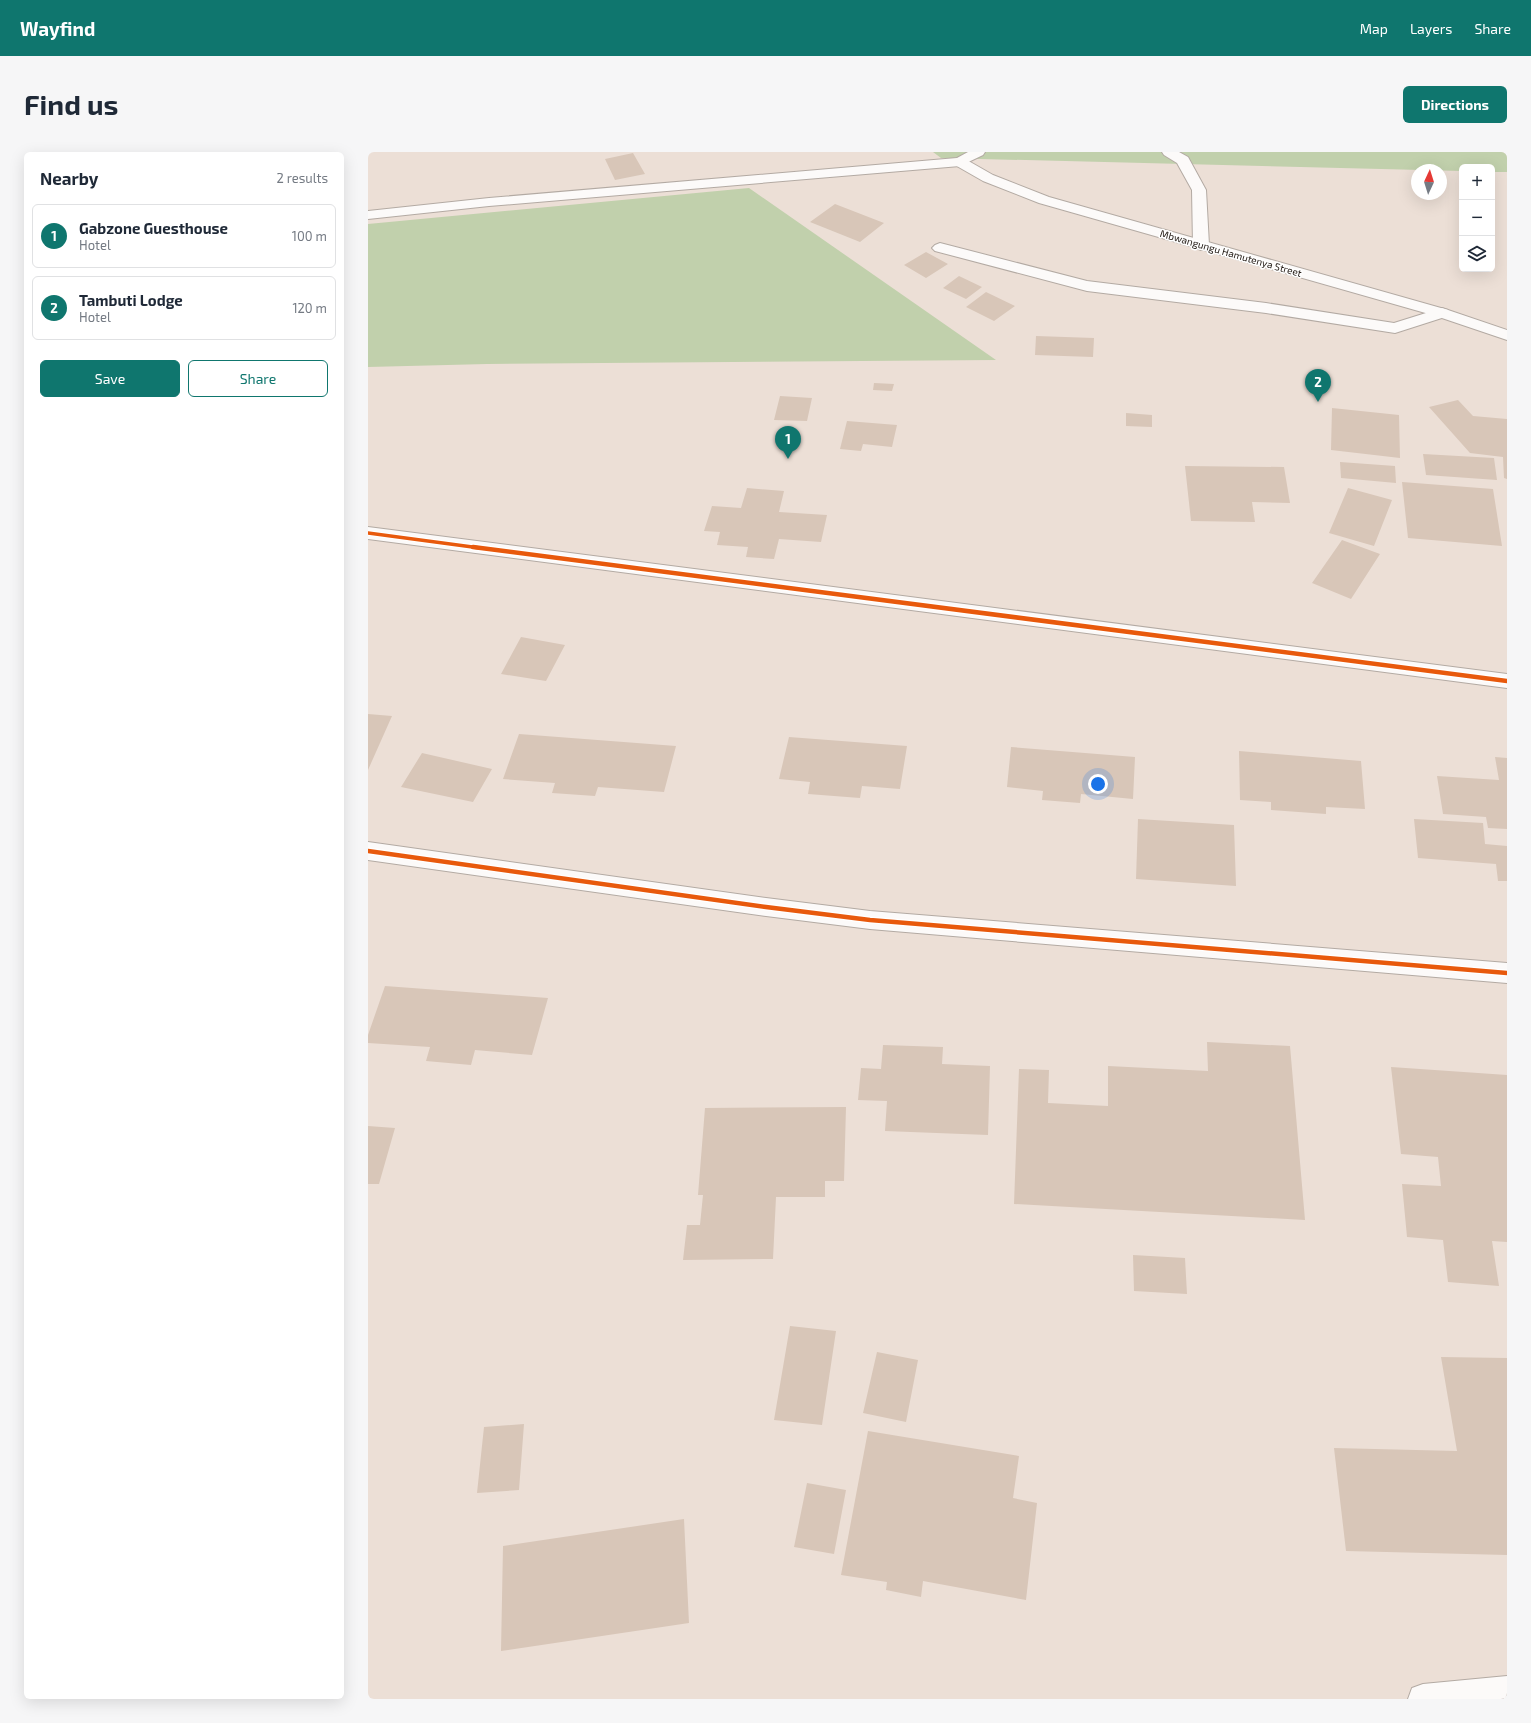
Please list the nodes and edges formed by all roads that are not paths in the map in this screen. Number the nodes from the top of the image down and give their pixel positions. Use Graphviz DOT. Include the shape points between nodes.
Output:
graph roads {
  1 [pos="978,152"];
  2 [pos="1169,152"];
  3 [pos="960,162"];
  4 [pos="368,215"];
  5 [pos="1201,245"];
  6 [pos="940,248"];
  7 [pos="1442,313"];
  8 [pos="1507,335"];
  9 [pos="368,533"];
  10 [pos="1507,681"];
  11 [pos="368,851"];
  12 [pos="1507,973"];
  13 [pos="1507,1690"];
  14 [pos="1423,1699"];
  1 -- 3 [label="street"];
  2 -- 5 [label="street" via="1183,160 1199,190"];
  3 -- 4 [label="street" via="489,202"];
  3 -- 5 [label="street, Mbwangungu Hamutenya Street" via="988,178 1044,200"];
  5 -- 7 [label="street, Mbwangungu Hamutenya Street"];
  6 -- 7 [label="street" via="1087,286 1266,308 1395,328"];
  7 -- 8 [label="street, Mbwangungu Hamutenya Street"];
  9 -- 10 [label="street"];
  11 -- 12 [label="street" via="870,920"];
  13 -- 14 [label="street"];
}
